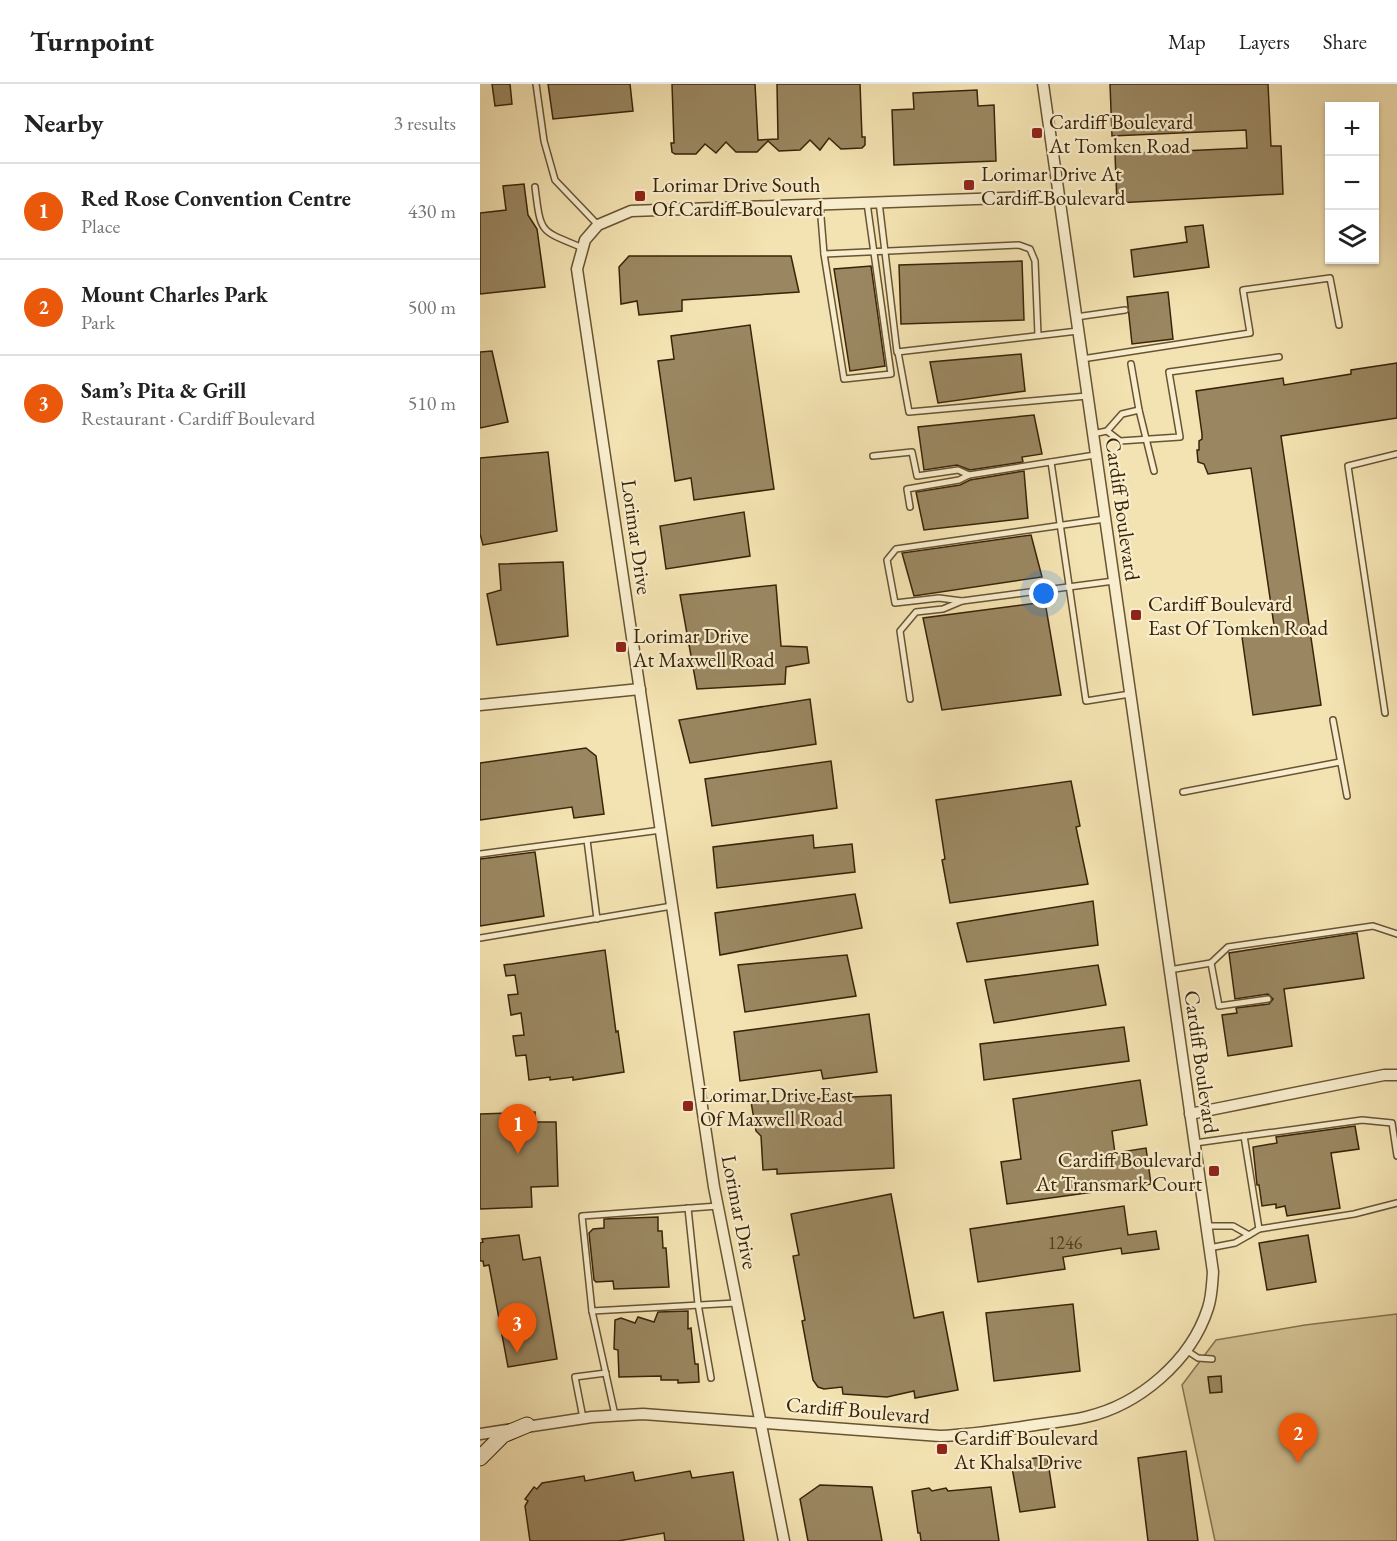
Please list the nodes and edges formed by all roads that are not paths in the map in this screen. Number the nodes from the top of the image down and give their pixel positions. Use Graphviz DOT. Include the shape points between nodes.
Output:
graph roads {
  1 [pos="536,84"];
  2 [pos="1043,84"];
  3 [pos="535,187"];
  4 [pos="1058,196"];
  5 [pos="879,202"];
  6 [pos="867,203"];
  7 [pos="820,204"];
  8 [pos="598,225"];
  9 [pos="583,248"];
  10 [pos="885,250"];
  11 [pos="873,251"];
  12 [pos="824,254"];
  13 [pos="1125,310"];
  14 [pos="1076,317"];
  15 [pos="1339,325"];
  16 [pos="1078,331"];
  17 [pos="1038,335"];
  18 [pos="898,351"];
  19 [pos="1279,357"];
  20 [pos="1082,359"];
  21 [pos="1131,364"];
  22 [pos="1087,396"];
  23 [pos="1139,410"];
  24 [pos="1107,431"];
  25 [pos="1092,434"];
  26 [pos="1146,439"];
  27 [pos="1397,454"];
  28 [pos="1095,455"];
  29 [pos="873,456"];
  30 [pos="1051,462"];
  31 [pos="1154,471"];
  32 [pos="969,475"];
  33 [pos="910,507"];
  34 [pos="1105,519"];
  35 [pos="1061,525"];
  36 [pos="1114,581"];
  37 [pos="1070,587"];
  38 [pos="962,601"];
  39 [pos="640,688"];
  40 [pos="1130,694"];
  41 [pos="910,699"];
  42 [pos="480,705"];
  43 [pos="1385,713"];
  44 [pos="1332,720"];
  45 [pos="1340,762"];
  46 [pos="1183,792"];
  47 [pos="1347,796"];
  48 [pos="661,830"];
  49 [pos="587,840"];
  50 [pos="480,855"];
  51 [pos="672,906"];
  52 [pos="597,919"];
  53 [pos="1397,934"];
  54 [pos="480,938"];
  55 [pos="1211,963"];
  56 [pos="1169,970"];
  57 [pos="1268,999"];
  58 [pos="1397,1075"];
  59 [pos="1190,1114"];
  60 [pos="1244,1136"];
  61 [pos="1194,1143"];
  62 [pos="1397,1156"];
  63 [pos="1397,1203"];
  64 [pos="718,1206"];
  65 [pos="688,1209"];
  66 [pos="1206,1226"];
  67 [pos="1260,1229"];
  68 [pos="1249,1235"];
  69 [pos="1209,1248"];
  70 [pos="738,1303"];
  71 [pos="698,1304"];
  72 [pos="592,1311"];
  73 [pos="1186,1350"];
  74 [pos="1212,1359"];
  75 [pos="606,1373"];
  76 [pos="711,1378"];
  77 [pos="615,1415"];
  78 [pos="583,1418"];
  79 [pos="762,1422"];
  80 [pos="527,1425"];
  81 [pos="480,1434"];
  82 [pos="480,1458"];
  83 [pos="784,1541"];
  1 -- 8 [label="lane" via="544,141 555,180"];
  2 -- 4 [label="street, Cardiff Boulevard"];
  3 -- 9 [label="lane" via="544,229"];
  4 -- 5 [label="street"];
  4 -- 14 [label="street, Cardiff Boulevard"];
  5 -- 6 [label="street"];
  5 -- 10 [label="lane"];
  6 -- 7 [label="street"];
  6 -- 11 [label="lane"];
  7 -- 8 [label="street" via="631,211"];
  7 -- 12 [label="lane"];
  8 -- 9 [label="street, Lorimar Drive"];
  9 -- 39 [label="street, Lorimar Drive" via="577,269"];
  10 -- 11 [label="lane"];
  10 -- 17 [label="lane" via="1019,245 1030,249 1035,261"];
  10 -- 18 [label="lane"];
  11 -- 12 [label="lane"];
  11 -- 12 [label="lane" via="891,374 844,379"];
  13 -- 14 [label="lane"];
  14 -- 16 [label="street, Cardiff Boulevard"];
  15 -- 20 [label="lane" via="1330,278 1243,290 1250,333"];
  16 -- 17 [label="lane"];
  16 -- 20 [label="street, Cardiff Boulevard"];
  17 -- 18 [label="lane"];
  18 -- 22 [label="lane" via="909,412"];
  19 -- 26 [label="lane" via="1169,372 1180,437"];
  20 -- 22 [label="street, Cardiff Boulevard"];
  21 -- 23 [label="lane"];
  22 -- 25 [label="street, Cardiff Boulevard"];
  23 -- 24 [label="lane" via="1122,414"];
  23 -- 26 [label="lane"];
  24 -- 25 [label="lane"];
  24 -- 26 [label="lane" via="1120,441"];
  25 -- 28 [label="street, Cardiff Boulevard"];
  26 -- 31 [label="lane"];
  27 -- 43 [label="lane" via="1348,466"];
  28 -- 30 [label="lane"];
  28 -- 34 [label="street, Cardiff Boulevard"];
  29 -- 32 [label="lane" via="912,452 917,476 958,470"];
  30 -- 32 [label="lane"];
  30 -- 35 [label="lane"];
  32 -- 33 [label="lane" via="907,489"];
  34 -- 35 [label="lane"];
  34 -- 36 [label="street, Cardiff Boulevard"];
  35 -- 37 [label="lane"];
  35 -- 38 [label="lane" via="896,549 887,560 895,603 939,598"];
  36 -- 37 [label="lane"];
  36 -- 40 [label="street, Cardiff Boulevard"];
  37 -- 38 [label="lane"];
  37 -- 40 [label="lane" via="1086,701"];
  38 -- 41 [label="lane" via="943,609 916,612 900,631"];
  39 -- 42 [label="street"];
  39 -- 48 [label="street, Lorimar Drive"];
  40 -- 56 [label="street, Cardiff Boulevard"];
  44 -- 45 [label="lane"];
  45 -- 46 [label="lane"];
  45 -- 47 [label="lane"];
  48 -- 49 [label="lane"];
  48 -- 51 [label="street, Lorimar Drive"];
  49 -- 50 [label="lane"];
  49 -- 52 [label="lane"];
  51 -- 52 [label="lane"];
  51 -- 64 [label="street, Lorimar Drive"];
  52 -- 54 [label="lane"];
  53 -- 55 [label="lane" via="1373,926 1228,947"];
  55 -- 56 [label="lane"];
  55 -- 57 [label="lane" via="1218,1006"];
  56 -- 59 [label="street, Cardiff Boulevard"];
  58 -- 59 [label="street"];
  59 -- 61 [label="street, Cardiff Boulevard"];
  60 -- 61 [label="lane"];
  60 -- 62 [label="lane" via="1362,1120 1392,1123"];
  60 -- 67 [label="lane"];
  61 -- 66 [label="street, Cardiff Boulevard"];
  63 -- 67 [label="lane"];
  64 -- 65 [label="lane"];
  64 -- 70 [label="street, Lorimar Drive"];
  65 -- 71 [label="lane"];
  65 -- 72 [label="lane" via="582,1216"];
  66 -- 68 [label="lane" via="1233,1226"];
  66 -- 69 [label="street, Cardiff Boulevard"];
  67 -- 68 [label="lane"];
  68 -- 69 [label="lane" via="1235,1243"];
  69 -- 73 [label="street, Cardiff Boulevard" via="1213,1272 1209,1306"];
  70 -- 71 [label="lane"];
  70 -- 79 [label="street, Lorimar Drive"];
  71 -- 72 [label="lane"];
  71 -- 76 [label="lane"];
  72 -- 75 [label="lane"];
  73 -- 74 [label="lane" via="1198,1358"];
  73 -- 79 [label="street, Cardiff Boulevard" via="1146,1389 1085,1417 940,1436"];
  75 -- 77 [label="lane"];
  75 -- 78 [label="lane" via="575,1377"];
  77 -- 78 [label="street, Cardiff Boulevard"];
  77 -- 79 [label="street, Cardiff Boulevard"];
  78 -- 80 [label="street, Cardiff Boulevard"];
  79 -- 83 [label="street, Lorimar Drive"];
  80 -- 81 [label="street, Cardiff Boulevard"];
  80 -- 82 [label="main road" via="503,1436"];
}
